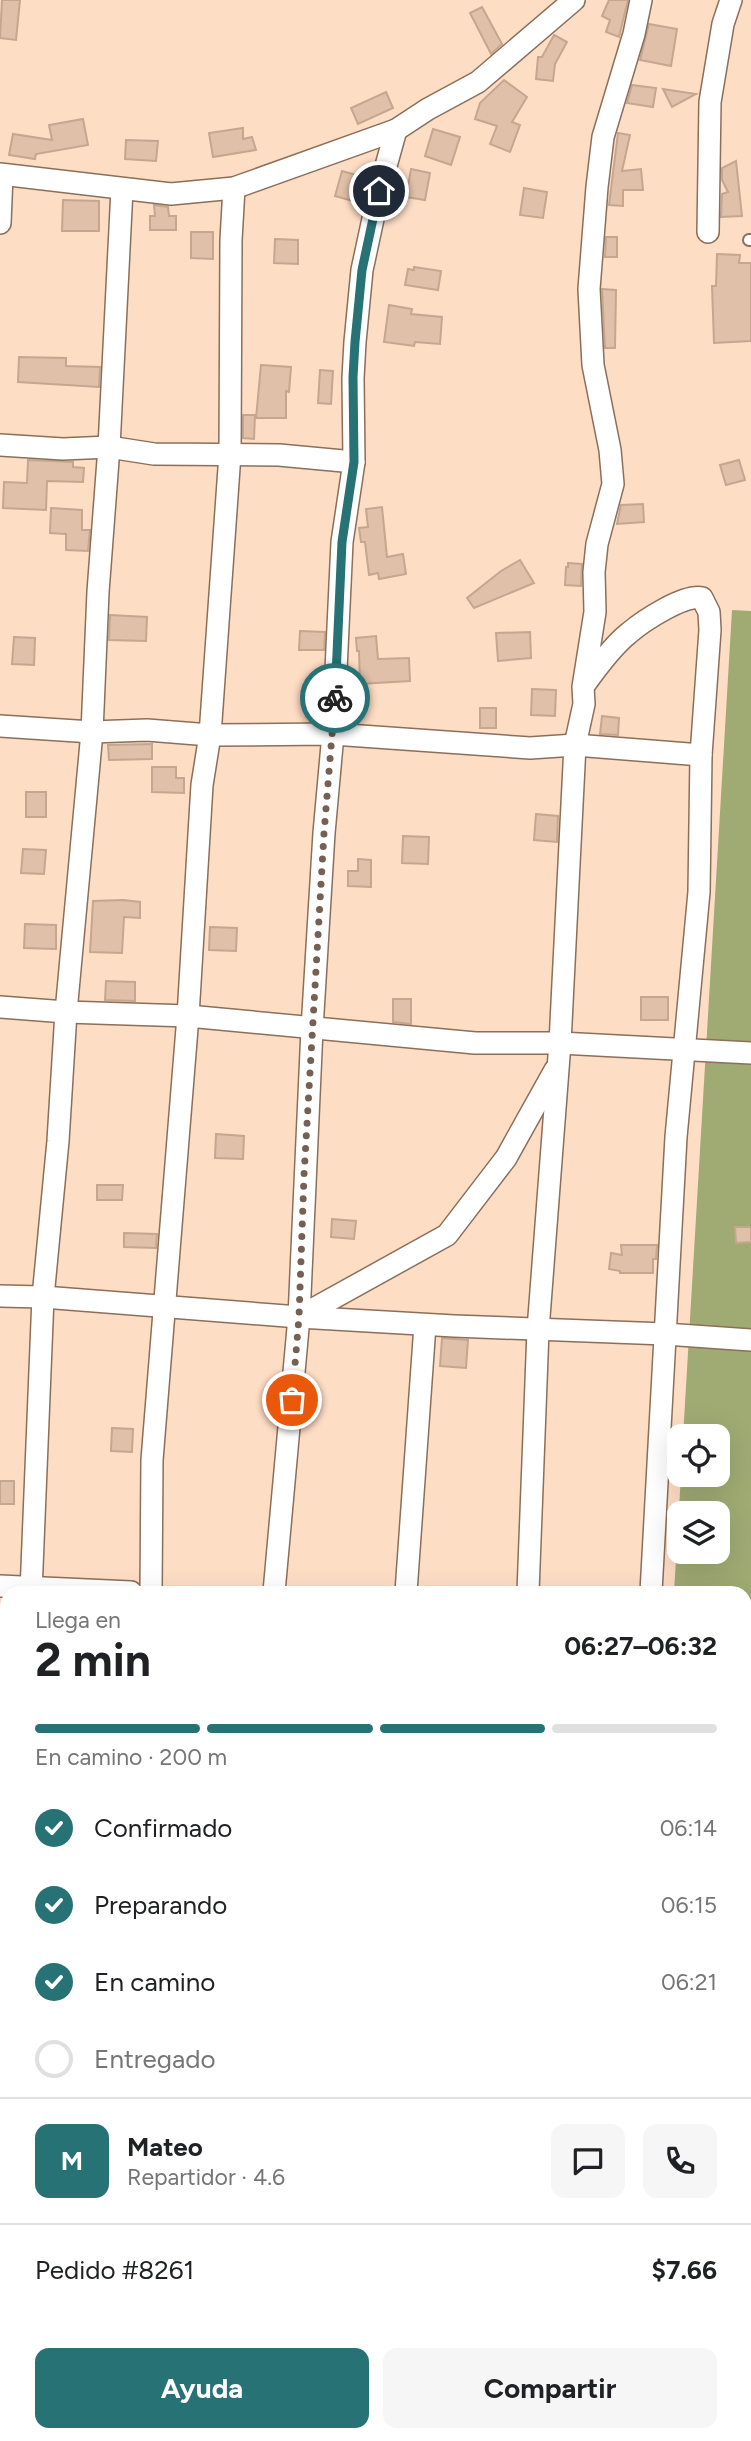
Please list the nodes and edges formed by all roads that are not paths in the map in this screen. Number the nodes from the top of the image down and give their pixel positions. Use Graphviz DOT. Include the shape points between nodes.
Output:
graph roads {
  1 [pos="574,0"];
  2 [pos="641,0"];
  3 [pos="731,0"];
  4 [pos="396,130"];
  5 [pos="1,174"];
  6 [pos="234,188"];
  7 [pos="122,189"];
  8 [pos="0,223"];
  9 [pos="708,232"];
  10 [pos="0,445"];
  11 [pos="109,447"];
  12 [pos="230,454"];
  13 [pos="354,462"];
  14 [pos="583,687"];
  15 [pos="0,726"];
  16 [pos="92,732"];
  17 [pos="333,734"];
  18 [pos="210,735"];
  19 [pos="575,745"];
  20 [pos="701,755"];
  21 [pos="0,1007"];
  22 [pos="66,1012"];
  23 [pos="188,1016"];
  24 [pos="312,1029"];
  25 [pos="685,1049"];
  26 [pos="559,1053"];
  27 [pos="751,1053"];
  28 [pos="0,1296"];
  29 [pos="43,1297"];
  30 [pos="164,1307"];
  31 [pos="299,1317"];
  32 [pos="425,1325"];
  33 [pos="538,1330"];
  34 [pos="665,1334"];
  35 [pos="751,1340"];
  36 [pos="32,1586"];
  37 [pos="151,1586"];
  38 [pos="275,1586"];
  39 [pos="406,1586"];
  40 [pos="528,1586"];
  41 [pos="651,1586"];
  1 -- 4 [label="street" via="478,82"];
  2 -- 14 [label="street" via="603,137 597,187 589,289 593,365 613,484 597,544 595,611"];
  3 -- 9 [label="street" via="710,102"];
  4 -- 6 [label="street"];
  4 -- 13 [label="street" via="362,270 353,377"];
  5 -- 7 [label="street"];
  5 -- 8 [label="street"];
  6 -- 7 [label="street" via="172,194"];
  6 -- 12 [label="street"];
  7 -- 11 [label="street"];
  10 -- 11 [label="street"];
  11 -- 12 [label="street" via="154,454"];
  11 -- 16 [label="street"];
  12 -- 13 [label="street"];
  12 -- 18 [label="street"];
  13 -- 17 [label="street" via="342,542"];
  14 -- 19 [label="street"];
  14 -- 20 [label="street" via="629,632 673,604 702,598 709,611 710,630"];
  15 -- 16 [label="street"];
  16 -- 18 [label="street"];
  16 -- 22 [label="street"];
  17 -- 18 [label="street"];
  17 -- 19 [label="street" via="530,748"];
  17 -- 24 [label="street"];
  18 -- 23 [label="street" via="202,785"];
  19 -- 20 [label="street"];
  19 -- 26 [label="street"];
  20 -- 25 [label="street" via="699,892"];
  21 -- 22 [label="street"];
  22 -- 23 [label="street"];
  22 -- 29 [label="street"];
  23 -- 24 [label="street"];
  23 -- 30 [label="street"];
  24 -- 26 [label="street"];
  24 -- 31 [label="street"];
  25 -- 26 [label="street"];
  25 -- 27 [label="street"];
  25 -- 34 [label="street"];
  26 -- 31 [label="street" via="506,1158 447,1235"];
  26 -- 33 [label="street"];
  28 -- 29 [label="street"];
  29 -- 30 [label="street"];
  29 -- 36 [label="street"];
  30 -- 31 [label="street"];
  30 -- 37 [label="street" via="150,1492"];
  31 -- 32 [label="street"];
  31 -- 38 [label="street"];
  32 -- 33 [label="street"];
  32 -- 39 [label="street"];
  33 -- 34 [label="street"];
  33 -- 40 [label="street"];
  34 -- 35 [label="street"];
  34 -- 41 [label="street"];
}
